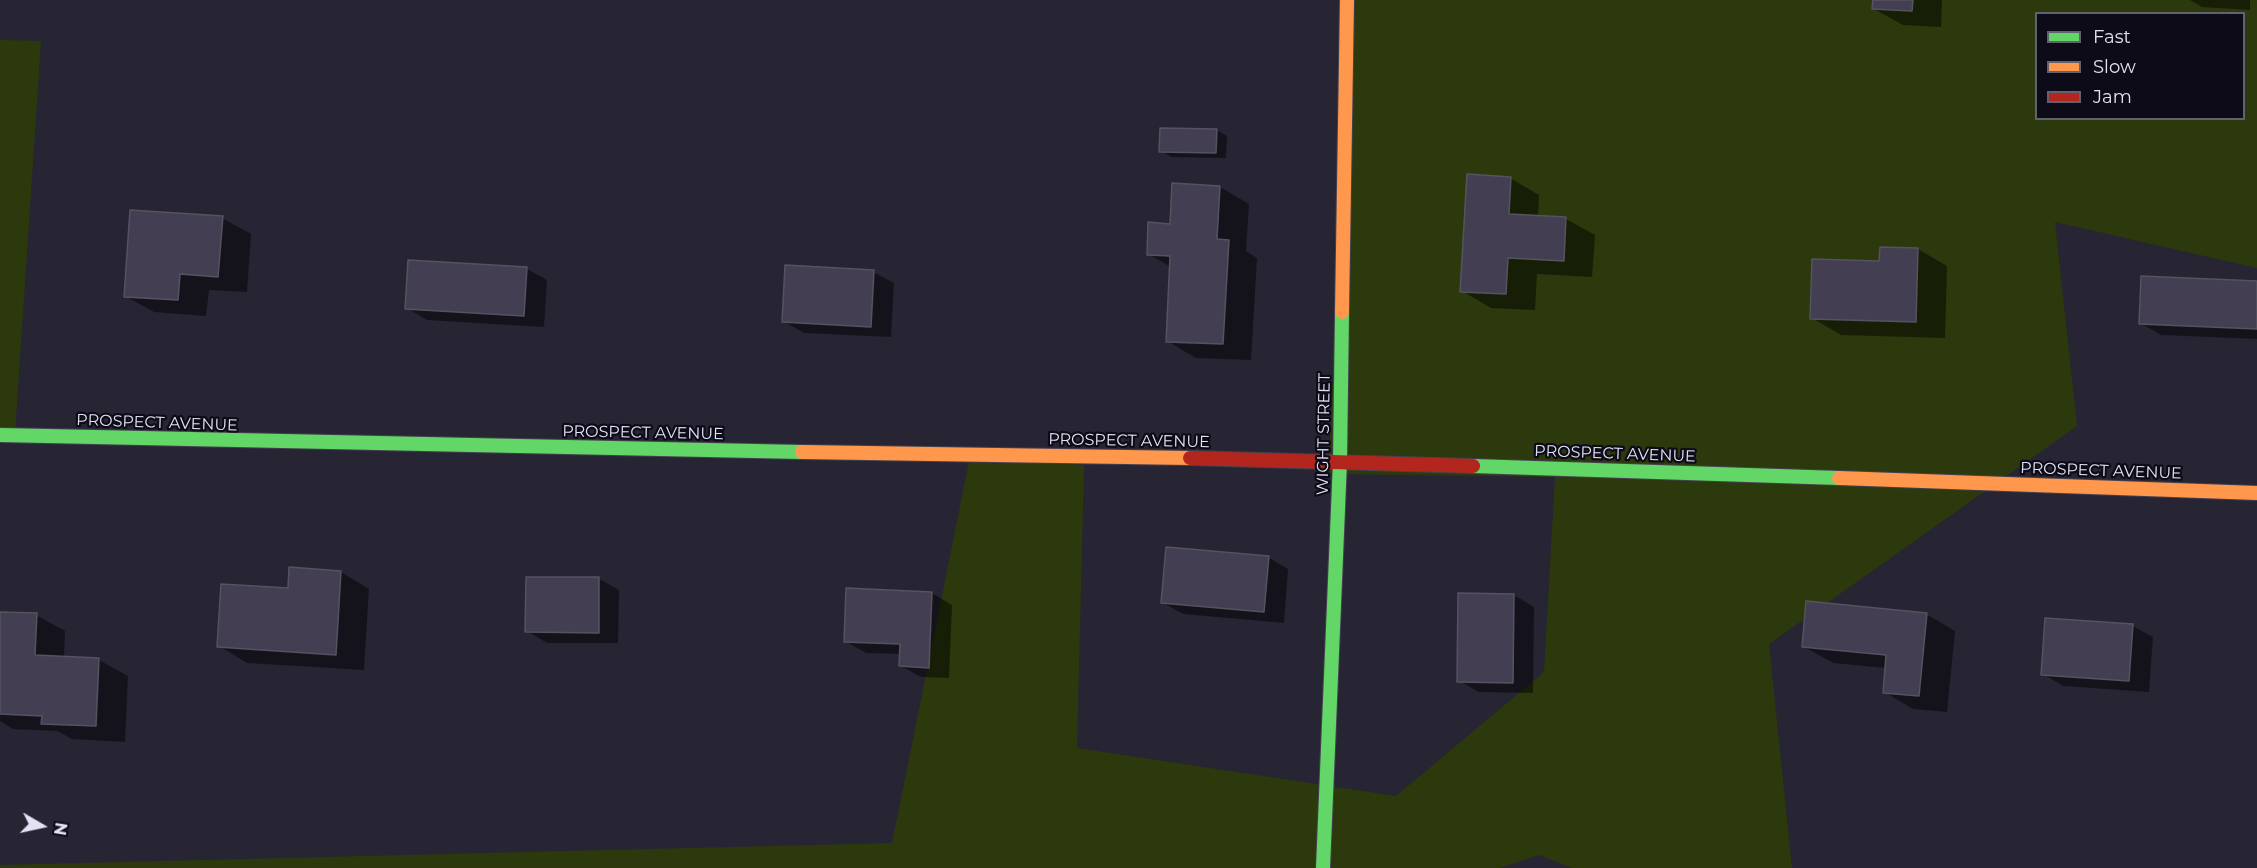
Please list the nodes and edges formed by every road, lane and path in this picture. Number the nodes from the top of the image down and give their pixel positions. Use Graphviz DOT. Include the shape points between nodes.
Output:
graph roads {
  1 [pos="1347,0"];
  2 [pos="0,435"];
  3 [pos="1340,461"];
  4 [pos="2257,493"];
  5 [pos="1323,868"];
  1 -- 3 [label="street, WIGHT STREET"];
  2 -- 3 [label="street, PROSPECT AVENUE"];
  3 -- 4 [label="street, PROSPECT AVENUE"];
  3 -- 5 [label="street, WIGHT STREET"];
}
